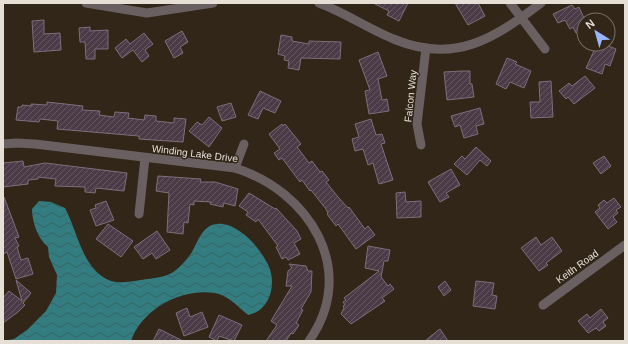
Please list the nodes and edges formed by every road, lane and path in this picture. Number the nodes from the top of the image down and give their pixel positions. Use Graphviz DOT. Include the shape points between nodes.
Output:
graph roads {
  1 [pos="86,3"];
  2 [pos="213,3"];
  3 [pos="319,3"];
  4 [pos="510,3"];
  5 [pos="541,3"];
  6 [pos="522,18"];
  7 [pos="426,48"];
  8 [pos="545,49"];
  9 [pos="3,144"];
  10 [pos="244,144"];
  11 [pos="421,145"];
  12 [pos="145,158"];
  13 [pos="235,168"];
  14 [pos="139,214"];
  15 [pos="625,245"];
  16 [pos="543,305"];
  17 [pos="309,341"];
  1 -- 2 [label="street" via="147,12"];
  3 -- 7 [label="street" via="396,41"];
  4 -- 6 [label="street"];
  5 -- 6 [label="street"];
  6 -- 7 [label="street" via="499,34 473,44 446,49"];
  6 -- 8 [label="street"];
  7 -- 11 [label="street, Falcon Way" via="417,124"];
  9 -- 12 [label="street, Winding Lake Drive" via="35,144"];
  10 -- 13 [label="street"];
  12 -- 13 [label="street, Winding Lake Drive"];
  12 -- 14 [label="street"];
  13 -- 17 [label="street, Winding Lake Drive" via="258,176 288,195 308,217 321,241 328,268 328,296 320,322"];
  15 -- 16 [label="street, Keith Road"];
}
